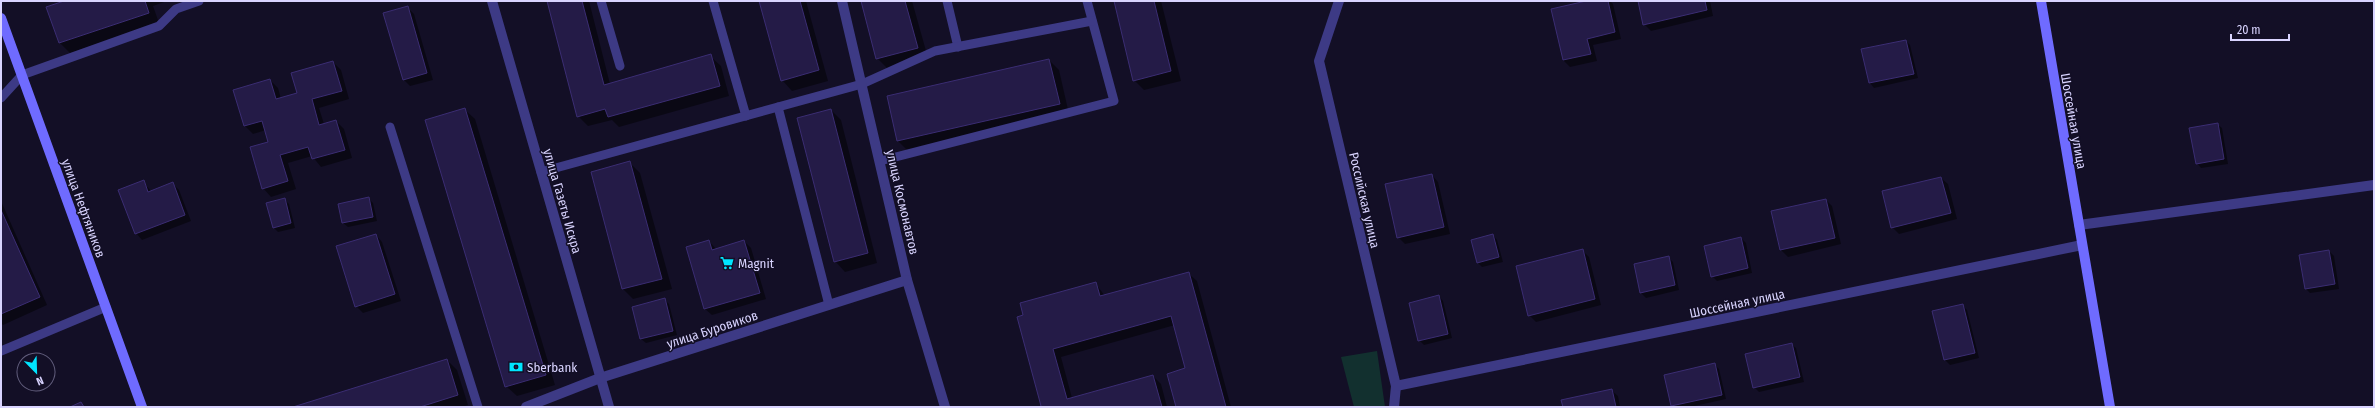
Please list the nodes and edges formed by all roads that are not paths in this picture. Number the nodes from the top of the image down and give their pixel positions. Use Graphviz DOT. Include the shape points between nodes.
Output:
graph roads {
  1 [pos="199,1"];
  2 [pos="492,1"];
  3 [pos="602,1"];
  4 [pos="713,1"];
  5 [pos="842,1"];
  6 [pos="947,1"];
  7 [pos="1087,1"];
  8 [pos="1339,1"];
  9 [pos="2041,1"];
  10 [pos="1,18"];
  11 [pos="1092,22"];
  12 [pos="958,47"];
  13 [pos="620,66"];
  14 [pos="22,76"];
  15 [pos="862,84"];
  16 [pos="1,98"];
  17 [pos="778,107"];
  18 [pos="746,116"];
  19 [pos="390,127"];
  20 [pos="880,161"];
  21 [pos="541,172"];
  22 [pos="2374,185"];
  23 [pos="2078,225"];
  24 [pos="2082,246"];
  25 [pos="907,280"];
  26 [pos="829,305"];
  27 [pos="106,307"];
  28 [pos="1,352"];
  29 [pos="600,378"];
  30 [pos="1396,386"];
  31 [pos="142,407"];
  32 [pos="478,407"];
  33 [pos="526,407"];
  34 [pos="609,407"];
  35 [pos="945,407"];
  36 [pos="1394,407"];
  37 [pos="2110,407"];
  1 -- 14 [label="lane" via="176,9 159,26"];
  2 -- 21 [label="street, улица Газеты Искра"];
  3 -- 13 [label="lane"];
  4 -- 18 [label="lane"];
  5 -- 15 [label="street, улица Космонавтов"];
  6 -- 12 [label="lane"];
  7 -- 11 [label="lane"];
  8 -- 30 [label="street, Российская улица" via="1319,61"];
  9 -- 23 [label="street, Шоссейная улица"];
  10 -- 14 [label="street, улица Нефтяников"];
  11 -- 12 [label="lane"];
  11 -- 20 [label="lane" via="1114,101"];
  12 -- 15 [label="lane" via="935,51"];
  14 -- 16 [label="lane"];
  14 -- 27 [label="street, улица Нефтяников"];
  15 -- 17 [label="lane"];
  15 -- 20 [label="street, улица Космонавтов"];
  17 -- 18 [label="lane"];
  17 -- 26 [label="lane"];
  18 -- 21 [label="lane"];
  19 -- 32 [label="lane"];
  20 -- 25 [label="street, улица Космонавтов"];
  21 -- 29 [label="street, улица Газеты Искра"];
  22 -- 23 [label="street"];
  23 -- 24 [label="street, Шоссейная улица"];
  24 -- 30 [label="street, Шоссейная улица"];
  24 -- 37 [label="street, Шоссейная улица"];
  25 -- 26 [label="street, улица Буровиков"];
  25 -- 35 [label="street, улица Космонавтов"];
  26 -- 29 [label="street, улица Буровиков"];
  27 -- 28 [label="lane"];
  27 -- 31 [label="street, улица Нефтяников"];
  29 -- 33 [label="street, улица Буровиков"];
  29 -- 34 [label="street, улица Газеты Искра"];
  30 -- 36 [label="street, Российская улица"];
}
